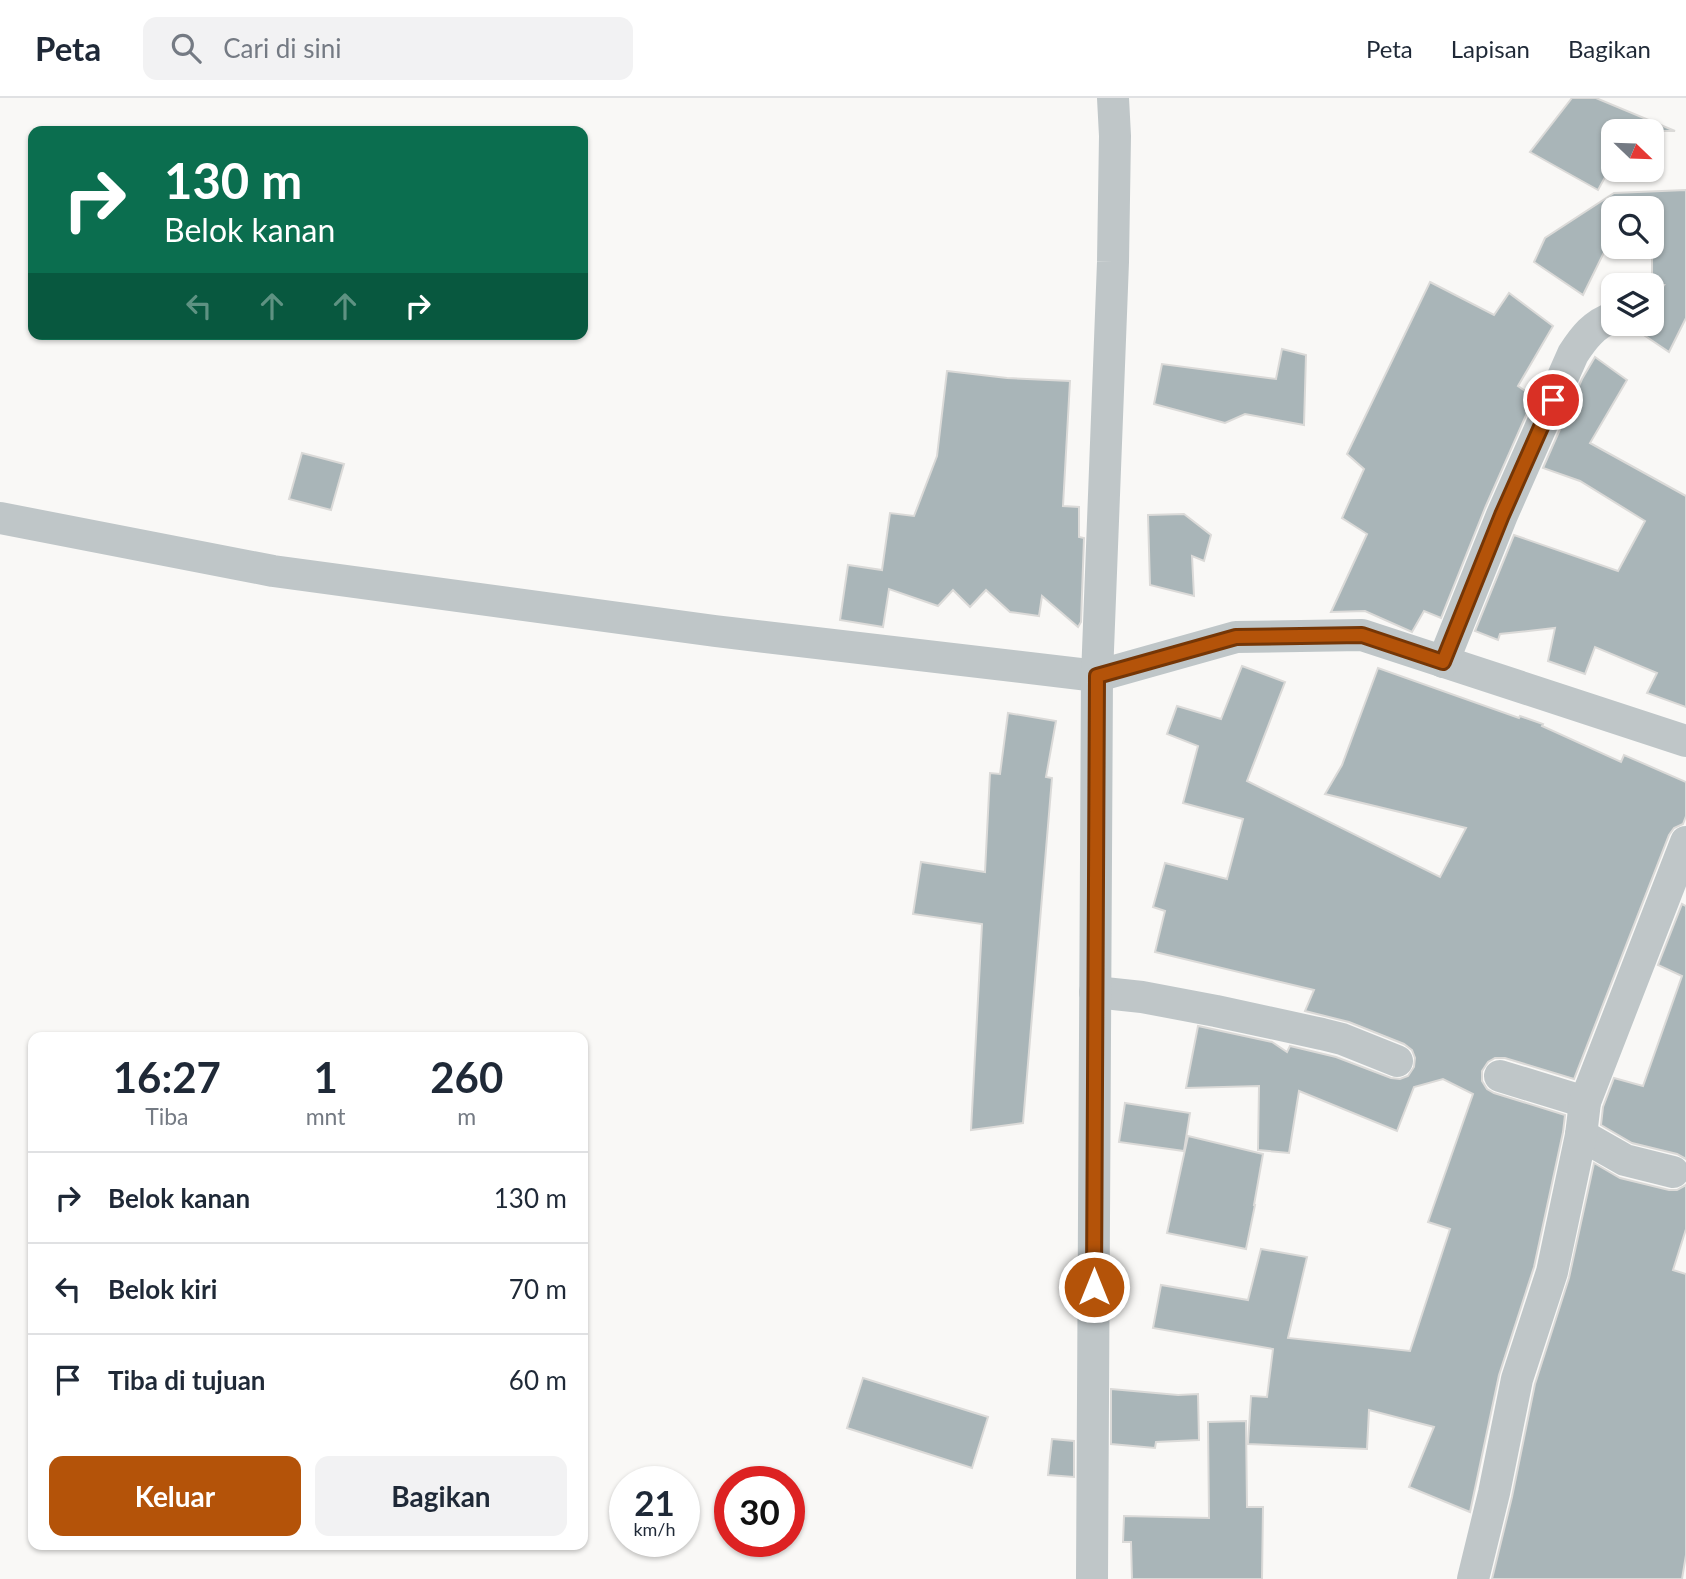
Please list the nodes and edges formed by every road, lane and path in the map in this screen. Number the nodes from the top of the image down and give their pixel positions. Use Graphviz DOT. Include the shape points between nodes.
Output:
graph roads {
  1 [pos="1113,98"];
  2 [pos="1601,324"];
  3 [pos="0,518"];
  4 [pos="1443,662"];
  5 [pos="1097,676"];
  6 [pos="1685,739"];
  7 [pos="1686,842"];
  8 [pos="1095,992"];
  9 [pos="1397,1061"];
  10 [pos="1500,1076"];
  11 [pos="1585,1102"];
  12 [pos="1581,1135"];
  13 [pos="1673,1172"];
  14 [pos="1092,1579"];
  15 [pos="1473,1579"];
  1 -- 5 [label="street" via="1113,262"];
  2 -- 4 [label="street" via="1573,354"];
  3 -- 5 [label="street" via="273,571 728,633"];
  4 -- 5 [label="street" via="1362,635 1236,637"];
  4 -- 6 [label="street"];
  5 -- 8 [label="street"];
  7 -- 11 [label="street"];
  8 -- 9 [label="street" via="1142,997 1322,1034"];
  8 -- 14 [label="street"];
  10 -- 11 [label="street"];
  11 -- 12 [label="street"];
  12 -- 13 [label="street" via="1625,1160"];
  12 -- 15 [label="street" via="1552,1272 1517,1379"];
}
